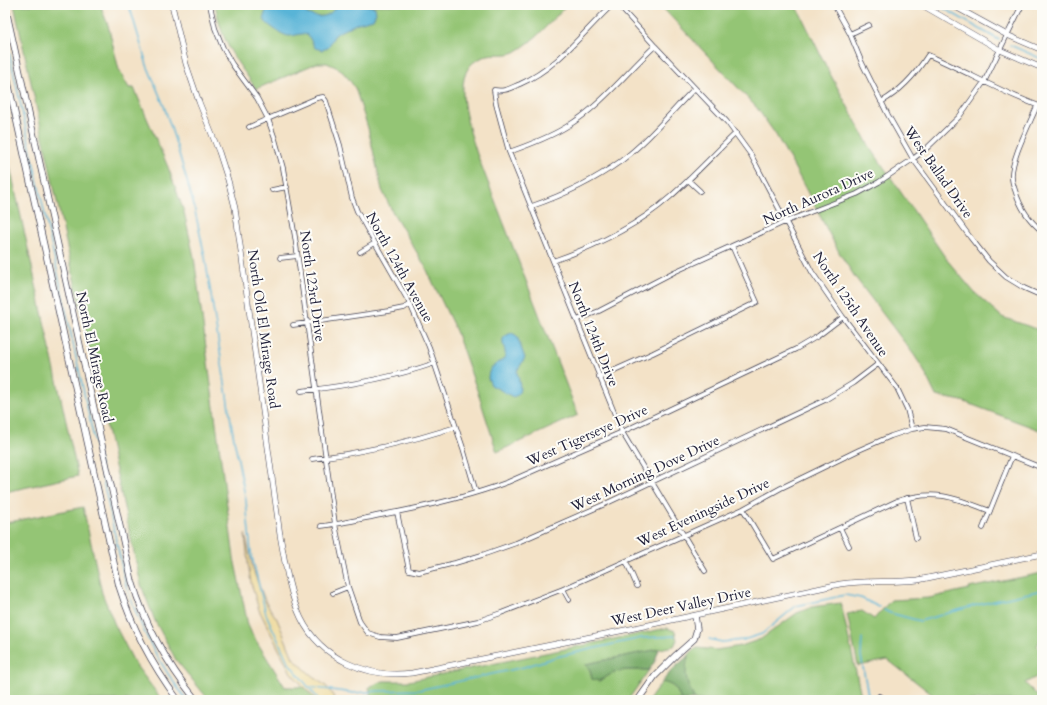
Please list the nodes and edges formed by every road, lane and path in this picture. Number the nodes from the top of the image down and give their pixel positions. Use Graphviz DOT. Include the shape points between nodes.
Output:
graph roads {
  1 [pos="6,5"];
  2 [pos="172,5"];
  3 [pos="210,5"];
  4 [pos="612,5"];
  5 [pos="618,5"];
  6 [pos="834,5"];
  7 [pos="922,5"];
  8 [pos="952,5"];
  9 [pos="1022,5"];
  10 [pos="869,25"];
  11 [pos="850,34"];
  12 [pos="1007,37"];
  13 [pos="655,46"];
  14 [pos="1001,48"];
  15 [pos="1042,50"];
  16 [pos="5,68"];
  17 [pos="1042,68"];
  18 [pos="984,82"];
  19 [pos="695,88"];
  20 [pos="882,102"];
  21 [pos="1037,106"];
  22 [pos="1042,107"];
  23 [pos="268,119"];
  24 [pos="249,127"];
  25 [pos="736,133"];
  26 [pos="509,152"];
  27 [pos="913,159"];
  28 [pos="688,180"];
  29 [pos="287,187"];
  30 [pos="272,190"];
  31 [pos="700,191"];
  32 [pos="532,206"];
  33 [pos="787,221"];
  34 [pos="1042,231"];
  35 [pos="375,243"];
  36 [pos="732,246"];
  37 [pos="360,252"];
  38 [pos="297,256"];
  39 [pos="280,258"];
  40 [pos="553,261"];
  41 [pos="1042,296"];
  42 [pos="410,304"];
  43 [pos="843,317"];
  44 [pos="577,320"];
  45 [pos="307,322"];
  46 [pos="293,325"];
  47 [pos="435,363"];
  48 [pos="878,364"];
  49 [pos="599,377"];
  50 [pos="316,389"];
  51 [pos="301,391"];
  52 [pos="456,427"];
  53 [pos="912,429"];
  54 [pos="622,432"];
  55 [pos="1012,456"];
  56 [pos="326,457"];
  57 [pos="312,459"];
  58 [pos="1042,468"];
  59 [pos="652,483"];
  60 [pos="476,492"];
  61 [pos="907,498"];
  62 [pos="742,509"];
  63 [pos="990,511"];
  64 [pos="397,512"];
  65 [pos="334,524"];
  66 [pos="321,526"];
  67 [pos="840,528"];
  68 [pos="983,528"];
  69 [pos="683,535"];
  70 [pos="916,538"];
  71 [pos="849,546"];
  72 [pos="1042,554"];
  73 [pos="626,560"];
  74 [pos="705,571"];
  75 [pos="637,586"];
  76 [pos="348,587"];
  77 [pos="563,589"];
  78 [pos="333,593"];
  79 [pos="569,600"];
  80 [pos="695,616"];
  81 [pos="368,633"];
  82 [pos="329,652"];
  83 [pos="879,696"];
  84 [pos="178,700"];
  85 [pos="196,700"];
  86 [pos="638,700"];
  87 [pos="886,700"];
  1 -- 85 [label="main road, North El Mirage Road" via="132,581 156,640"];
  2 -- 82 [label="street, North Old El Mirage Road" via="184,55 219,152 234,208 280,535 290,585 304,624"];
  3 -- 23 [label="street, North 123rd Drive" via="223,48"];
  4 -- 26 [label="street, North 124th Drive" via="548,68 503,92 494,90"];
  5 -- 13 [label="street, North 125th Avenue"];
  6 -- 11 [label="street, West Ballad Drive"];
  7 -- 14 [label="street"];
  8 -- 12 [label="street"];
  9 -- 12 [label="street, North Aurora Drive"];
  10 -- 11 [label="street"];
  11 -- 20 [label="street, West Ballad Drive"];
  12 -- 14 [label="street, North Aurora Drive"];
  12 -- 15 [label="street"];
  13 -- 19 [label="street, North 125th Avenue"];
  13 -- 26 [label="street" via="581,117 544,139"];
  14 -- 17 [label="street"];
  14 -- 18 [label="street, North Aurora Drive"];
  16 -- 84 [label="main road, North El Mirage Road" via="120,586 145,651"];
  18 -- 20 [label="street" via="928,55 903,86"];
  18 -- 21 [label="street"];
  18 -- 27 [label="street, North Aurora Drive" via="958,117"];
  19 -- 25 [label="street, North 125th Avenue"];
  19 -- 32 [label="street" via="622,160 594,180"];
  20 -- 27 [label="street, West Ballad Drive"];
  21 -- 22 [label="street"];
  21 -- 34 [label="street" via="1014,162 1011,178 1024,213"];
  23 -- 24 [label="street"];
  23 -- 29 [label="street, North 123rd Drive"];
  23 -- 35 [label="street, North 124th Avenue" via="323,96 333,121 352,198"];
  25 -- 28 [label="street"];
  25 -- 33 [label="street, North 125th Avenue"];
  26 -- 32 [label="street, North 124th Drive"];
  27 -- 33 [label="street, North Aurora Drive" via="856,194"];
  27 -- 41 [label="street, West Ballad Drive" via="989,261 1006,277"];
  28 -- 31 [label="street"];
  28 -- 40 [label="street" via="670,198 614,236 586,250"];
  29 -- 30 [label="street"];
  29 -- 38 [label="street, North 123rd Drive"];
  32 -- 40 [label="street, North 124th Drive"];
  33 -- 36 [label="street, North Aurora Drive"];
  33 -- 43 [label="street, North 125th Avenue" via="812,272"];
  35 -- 37 [label="street"];
  35 -- 42 [label="street, North 124th Avenue"];
  36 -- 44 [label="street, North Aurora Drive"];
  36 -- 49 [label="street" via="757,302"];
  38 -- 39 [label="street"];
  38 -- 45 [label="street, North 123rd Drive"];
  40 -- 44 [label="street, North 124th Drive"];
  42 -- 45 [label="street" via="389,311"];
  42 -- 47 [label="street, North 124th Avenue"];
  43 -- 48 [label="street, North 125th Avenue"];
  43 -- 54 [label="street, West Tigerseye Drive" via="796,349"];
  44 -- 49 [label="street, North 124th Drive"];
  45 -- 46 [label="street"];
  45 -- 50 [label="street, North 123rd Drive"];
  47 -- 50 [label="street" via="377,379"];
  47 -- 52 [label="street, North 124th Avenue"];
  48 -- 53 [label="street, North 125th Avenue" via="897,388 907,409"];
  48 -- 59 [label="street, West Morning Dove Drive" via="825,400"];
  49 -- 54 [label="street, North 124th Drive"];
  50 -- 51 [label="street"];
  50 -- 56 [label="street, North 123rd Drive"];
  52 -- 56 [label="street" via="406,442"];
  52 -- 60 [label="street, North 124th Avenue"];
  53 -- 55 [label="street, West Eveningside Drive" via="925,427 946,430"];
  53 -- 62 [label="street, West Eveningside Drive" via="859,450"];
  54 -- 59 [label="street, North 124th Drive"];
  54 -- 60 [label="street, West Tigerseye Drive" via="508,482"];
  55 -- 58 [label="street, West Eveningside Drive"];
  55 -- 63 [label="street"];
  56 -- 57 [label="street"];
  56 -- 65 [label="street, North 123rd Drive"];
  59 -- 64 [label="street, West Morning Dove Drive" via="516,543 419,572 409,570"];
  59 -- 69 [label="street, North 124th Drive"];
  60 -- 64 [label="street, West Tigerseye Drive"];
  61 -- 63 [label="street" via="942,495"];
  61 -- 67 [label="street"];
  61 -- 70 [label="street"];
  62 -- 67 [label="street" via="773,559"];
  62 -- 69 [label="street, West Eveningside Drive"];
  63 -- 68 [label="street"];
  64 -- 65 [label="street, West Tigerseye Drive"];
  65 -- 66 [label="street, West Tigerseye Drive"];
  65 -- 76 [label="street, North 123rd Drive"];
  67 -- 71 [label="street"];
  69 -- 73 [label="street, West Eveningside Drive"];
  69 -- 74 [label="street, North 124th Drive"];
  72 -- 80 [label="street, West Deer Valley Drive" via="918,580 840,584"];
  73 -- 75 [label="street"];
  73 -- 77 [label="street, West Eveningside Drive"];
  76 -- 78 [label="street"];
  76 -- 81 [label="street, North 123rd Drive" via="360,622"];
  77 -- 79 [label="street"];
  77 -- 81 [label="street, West Eveningside Drive" via="478,621 397,638"];
  80 -- 82 [label="street, West Deer Valley Drive" via="405,674 371,672"];
  80 -- 86 [label="main road" via="697,629 694,639 660,671"];
  83 -- 87 [label="street"];
}
